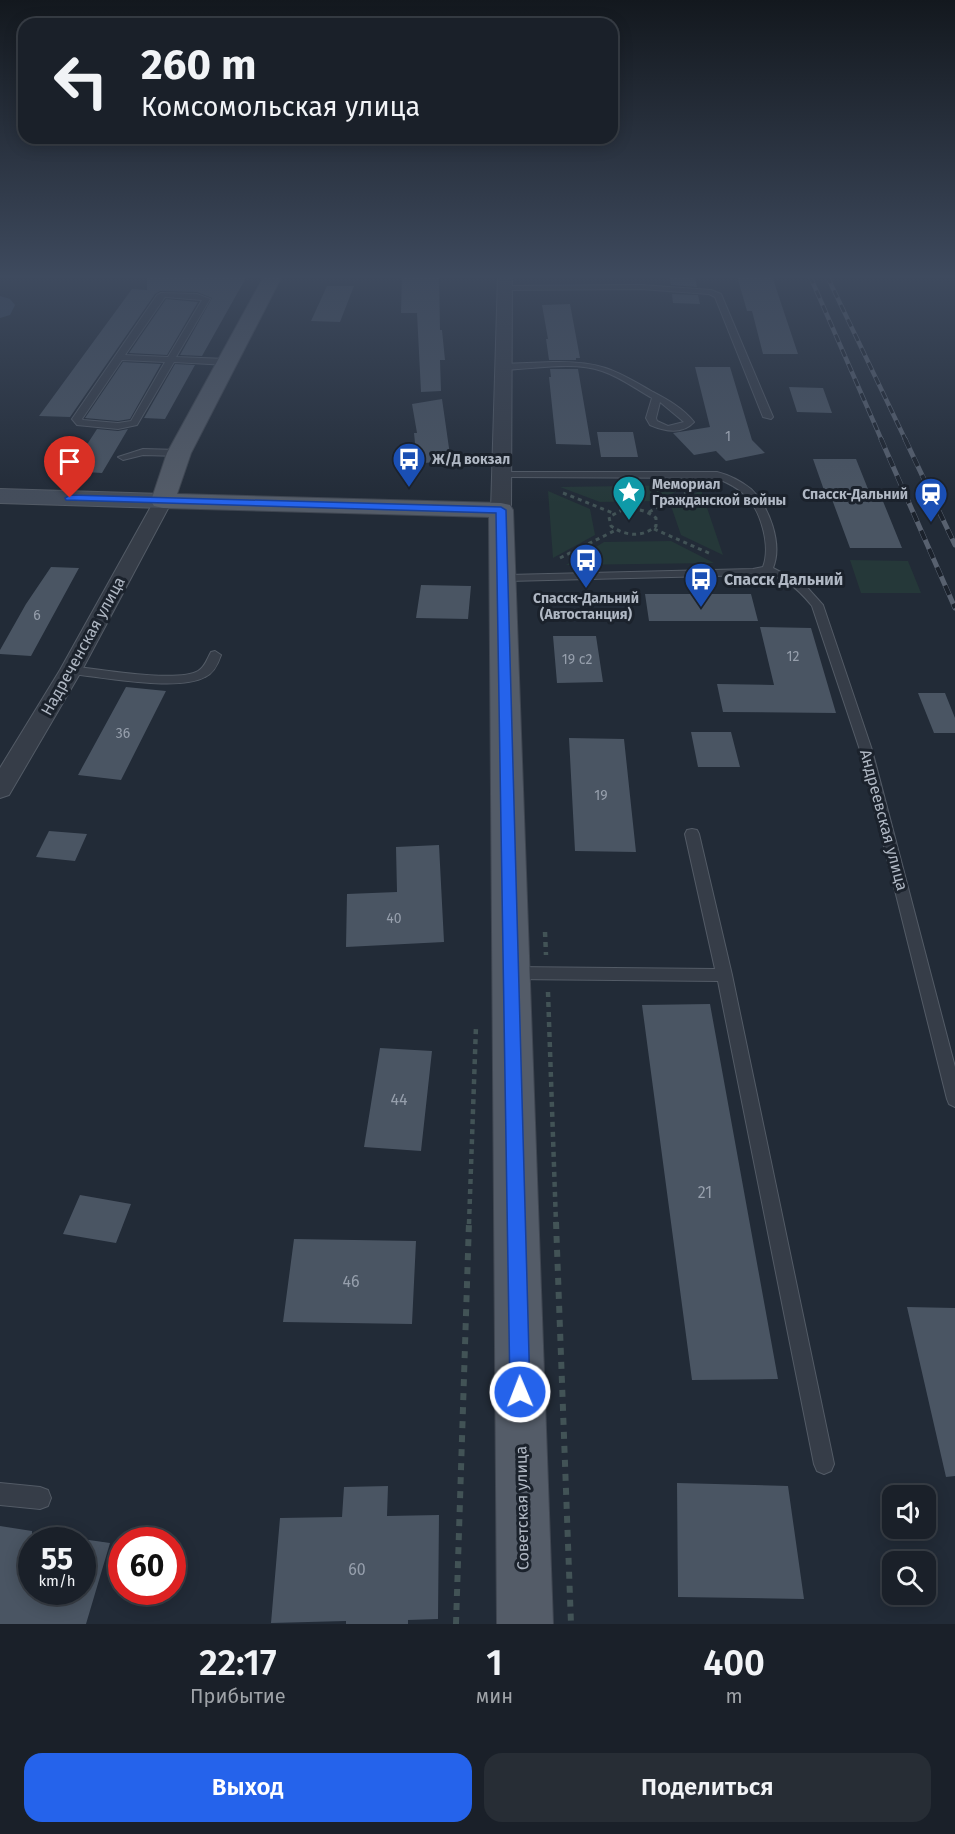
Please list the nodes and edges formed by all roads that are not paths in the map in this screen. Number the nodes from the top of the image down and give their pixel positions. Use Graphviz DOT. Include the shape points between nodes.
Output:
graph roads {
  1 [pos="124,352"];
  2 [pos="177,352"];
  3 [pos="232,352"];
  4 [pos="503,352"];
  5 [pos="741,352"];
  6 [pos="121,357"];
  7 [pos="172,360"];
  8 [pos="226,362"];
  9 [pos="503,367"];
  10 [pos="657,397"];
  11 [pos="768,417"];
  12 [pos="179,453"];
  13 [pos="123,457"];
  14 [pos="500,475"];
  15 [pos="0,496"];
  16 [pos="163,501"];
  17 [pos="501,510"];
  18 [pos="767,569"];
  19 [pos="513,577"];
  20 [pos="215,655"];
  21 [pos="71,670"];
  22 [pos="0,789"];
  23 [pos="692,834"];
  24 [pos="511,973"];
  25 [pos="724,975"];
  26 [pos="955,1099"];
  27 [pos="824,1464"];
  28 [pos="0,1494"];
  29 [pos="40,1498"];
  30 [pos="525,1624"];
  1 -- 6 [label="lane"];
  2 -- 7 [label="lane"];
  3 -- 8 [label="main road"];
  4 -- 9 [label="street, Советская улица"];
  5 -- 11 [label="lane"];
  6 -- 7 [label="lane"];
  6 -- 7 [label="lane" via="77,419 80,423 134,423"];
  7 -- 8 [label="lane"];
  8 -- 12 [label="main road"];
  9 -- 10 [label="lane" via="601,368"];
  9 -- 14 [label="street, Советская улица"];
  12 -- 13 [label="lane" via="143,452"];
  12 -- 16 [label="main road"];
  14 -- 17 [label="street, Советская улица"];
  14 -- 18 [label="lane" via="717,475 753,496 762,509 771,546 772,562"];
  15 -- 16 [label="main road"];
  16 -- 17 [label="main road"];
  16 -- 21 [label="street, Надреченская улица"];
  17 -- 19 [label="main road, Советская улица"];
  18 -- 19 [label="lane"];
  18 -- 26 [label="lane, Андреевская улица" via="805,589 817,605 866,750"];
  19 -- 24 [label="main road, Советская улица"];
  20 -- 21 [label="lane" via="200,676 189,678"];
  21 -- 22 [label="street, Надреченская улица"];
  23 -- 25 [label="lane"];
  24 -- 25 [label="lane"];
  24 -- 30 [label="main road, Советская улица"];
  25 -- 27 [label="lane"];
  28 -- 29 [label="lane"];
}
